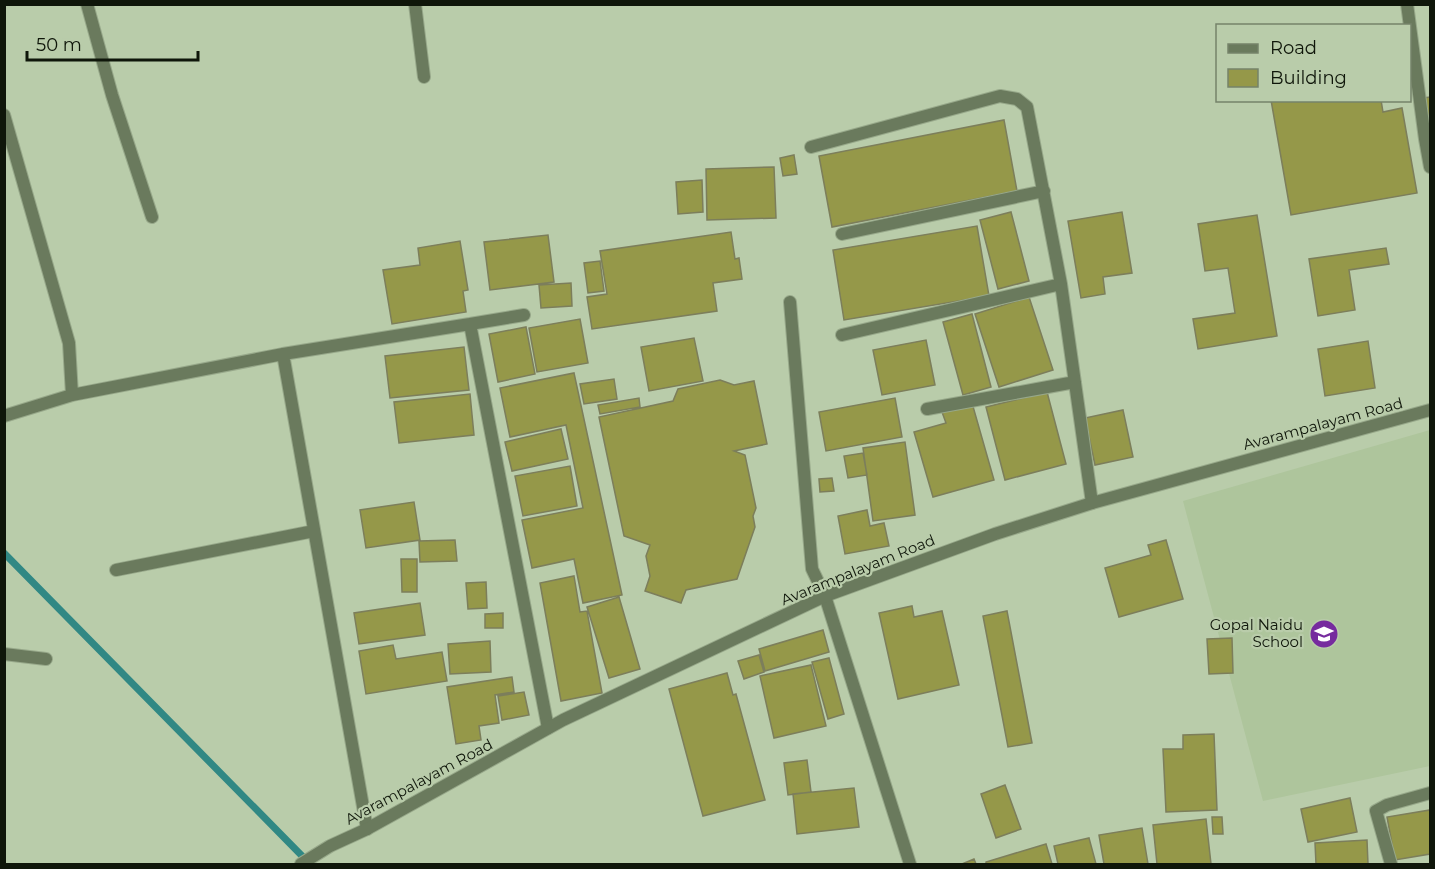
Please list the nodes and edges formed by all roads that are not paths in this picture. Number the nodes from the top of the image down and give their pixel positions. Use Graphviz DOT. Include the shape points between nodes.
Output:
graph roads {
  1 [pos="87,4"];
  2 [pos="415,4"];
  3 [pos="1407,4"];
  4 [pos="424,77"];
  5 [pos="1424,83"];
  6 [pos="4,114"];
  7 [pos="812,147"];
  8 [pos="1431,167"];
  9 [pos="1044,191"];
  10 [pos="152,217"];
  11 [pos="842,234"];
  12 [pos="1061,284"];
  13 [pos="790,302"];
  14 [pos="524,315"];
  15 [pos="470,324"];
  16 [pos="842,335"];
  17 [pos="283,354"];
  18 [pos="1075,382"];
  19 [pos="72,395"];
  20 [pos="927,409"];
  21 [pos="1431,410"];
  22 [pos="4,416"];
  23 [pos="1092,503"];
  24 [pos="314,531"];
  25 [pos="116,570"];
  26 [pos="825,596"];
  27 [pos="4,654"];
  28 [pos="46,659"];
  29 [pos="548,728"];
  30 [pos="1431,793"];
  31 [pos="367,829"];
  32 [pos="301,864"];
  33 [pos="910,864"];
  34 [pos="1391,864"];
  1 -- 10 [label="street"];
  2 -- 4 [label="street"];
  3 -- 5 [label="street"];
  5 -- 8 [label="street" via="1425,139"];
  6 -- 19 [label="street" via="69,342"];
  7 -- 9 [label="street" via="1000,96 1017,99 1027,107"];
  9 -- 11 [label="street"];
  9 -- 12 [label="street"];
  12 -- 16 [label="street"];
  12 -- 18 [label="street"];
  13 -- 26 [label="street" via="812,569"];
  14 -- 15 [label="street"];
  15 -- 17 [label="street"];
  15 -- 29 [label="street"];
  17 -- 19 [label="street"];
  17 -- 24 [label="street"];
  18 -- 20 [label="street"];
  18 -- 23 [label="street"];
  19 -- 22 [label="street"];
  21 -- 23 [label="street, Avarampalayam Road"];
  23 -- 26 [label="street, Avarampalayam Road"];
  24 -- 25 [label="street"];
  24 -- 31 [label="street"];
  26 -- 29 [label="street, Avarampalayam Road"];
  26 -- 33 [label="street"];
  27 -- 28 [label="street"];
  29 -- 31 [label="street, Avarampalayam Road"];
  30 -- 34 [label="street" via="1376,811"];
  31 -- 32 [label="street, Avarampalayam Road"];
}
